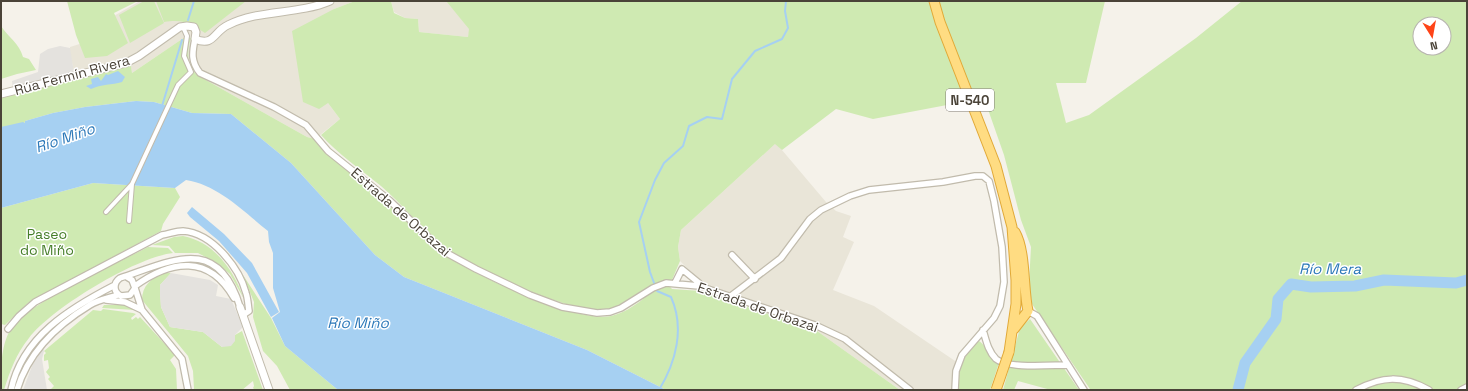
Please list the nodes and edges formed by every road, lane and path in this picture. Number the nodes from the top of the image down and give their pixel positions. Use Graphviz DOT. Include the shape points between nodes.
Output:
graph roads {
  1 [pos="330,1"];
  2 [pos="934,1"];
  3 [pos="313,4"];
  4 [pos="182,27"];
  5 [pos="195,40"];
  6 [pos="1,94"];
  7 [pos="132,184"];
  8 [pos="1006,200"];
  9 [pos="994,201"];
  10 [pos="106,212"];
  11 [pos="129,220"];
  12 [pos="1012,227"];
  13 [pos="732,255"];
  14 [pos="127,277"];
  15 [pos="755,279"];
  16 [pos="1016,280"];
  17 [pos="1004,282"];
  18 [pos="675,283"];
  19 [pos="115,285"];
  20 [pos="699,286"];
  21 [pos="135,287"];
  22 [pos="118,295"];
  23 [pos="730,296"];
  24 [pos="104,300"];
  25 [pos="240,307"];
  26 [pos="142,310"];
  27 [pos="1028,311"];
  28 [pos="243,315"];
  29 [pos="8,329"];
  30 [pos="983,330"];
  31 [pos="1012,332"];
  32 [pos="1068,365"];
  33 [pos="1467,388"];
  34 [pos="11,390"];
  35 [pos="17,390"];
  36 [pos="188,390"];
  37 [pos="269,390"];
  38 [pos="910,390"];
  39 [pos="954,390"];
  40 [pos="996,390"];
  41 [pos="1084,390"];
  42 [pos="1356,390"];
  43 [pos="1428,390"];
  44 [pos="1461,390"];
  1 -- 3 [label="street"];
  2 -- 8 [label="highway, N-540" via="996,166"];
  3 -- 5 [label="street" via="249,17 226,25 209,42"];
  4 -- 5 [label="street" via="194,27"];
  4 -- 6 [label="street, Rúa Fermín Rivera" via="126,62"];
  4 -- 7 [label="street" via="187,36 184,56 191,72 178,85"];
  5 -- 18 [label="street, Estrada de Orbazai" via="192,55 195,68 200,73 274,107 306,125 328,151 389,200 443,251 500,281 562,307 597,313 621,308 666,283"];
  7 -- 10 [label="street"];
  7 -- 11 [label="street"];
  8 -- 9 [label="street"];
  8 -- 12 [label="highway, N-540"];
  9 -- 15 [label="street" via="989,181 983,176 869,190 850,196 821,210 810,219 781,258"];
  9 -- 17 [label="street" via="1002,248"];
  12 -- 16 [label="highway, N-540"];
  12 -- 27 [label="highway" via="1019,238 1022,251"];
  13 -- 15 [label="street"];
  14 -- 19 [label="street" via="118,280"];
  14 -- 21 [label="street" via="132,280"];
  14 -- 25 [label="street" via="173,259 202,260 225,274 235,290"];
  15 -- 23 [label="street"];
  16 -- 17 [label="street"];
  16 -- 31 [label="highway, N-540"];
  17 -- 30 [label="street" via="1000,306 994,318"];
  18 -- 20 [label="street, Estrada de Orbazai"];
  18 -- 20 [label="street" via="682,269 699,283"];
  19 -- 22 [label="street"];
  19 -- 34 [label="street" via="87,299 56,320 37,339 25,353"];
  20 -- 23 [label="street, Estrada de Orbazai"];
  21 -- 22 [label="street" via="130,295"];
  21 -- 25 [label="street" via="158,271 175,267 197,267 218,276 229,288"];
  21 -- 26 [label="street"];
  22 -- 24 [label="street"];
  23 -- 38 [label="street, Estrada de Orbazai" via="815,325 845,340"];
  24 -- 26 [label="street" via="124,302"];
  24 -- 35 [label="street" via="90,305 47,338 25,368"];
  25 -- 28 [label="street"];
  26 -- 36 [label="street" via="182,359"];
  27 -- 31 [label="highway"];
  27 -- 32 [label="street" via="1036,316"];
  28 -- 29 [label="street" via="249,311 247,297 241,280 232,267 211,243 196,234 183,231 148,242 35,302"];
  28 -- 37 [label="street"];
  30 -- 32 [label="street" via="988,349 996,359 1016,365"];
  30 -- 39 [label="street" via="962,355 956,371"];
  31 -- 40 [label="highway, N-540, bridge" via="1009,352"];
  32 -- 41 [label="street"];
  33 -- 44 [label="street"];
  42 -- 43 [label="street" via="1372,382 1394,378 1416,383"];
}
